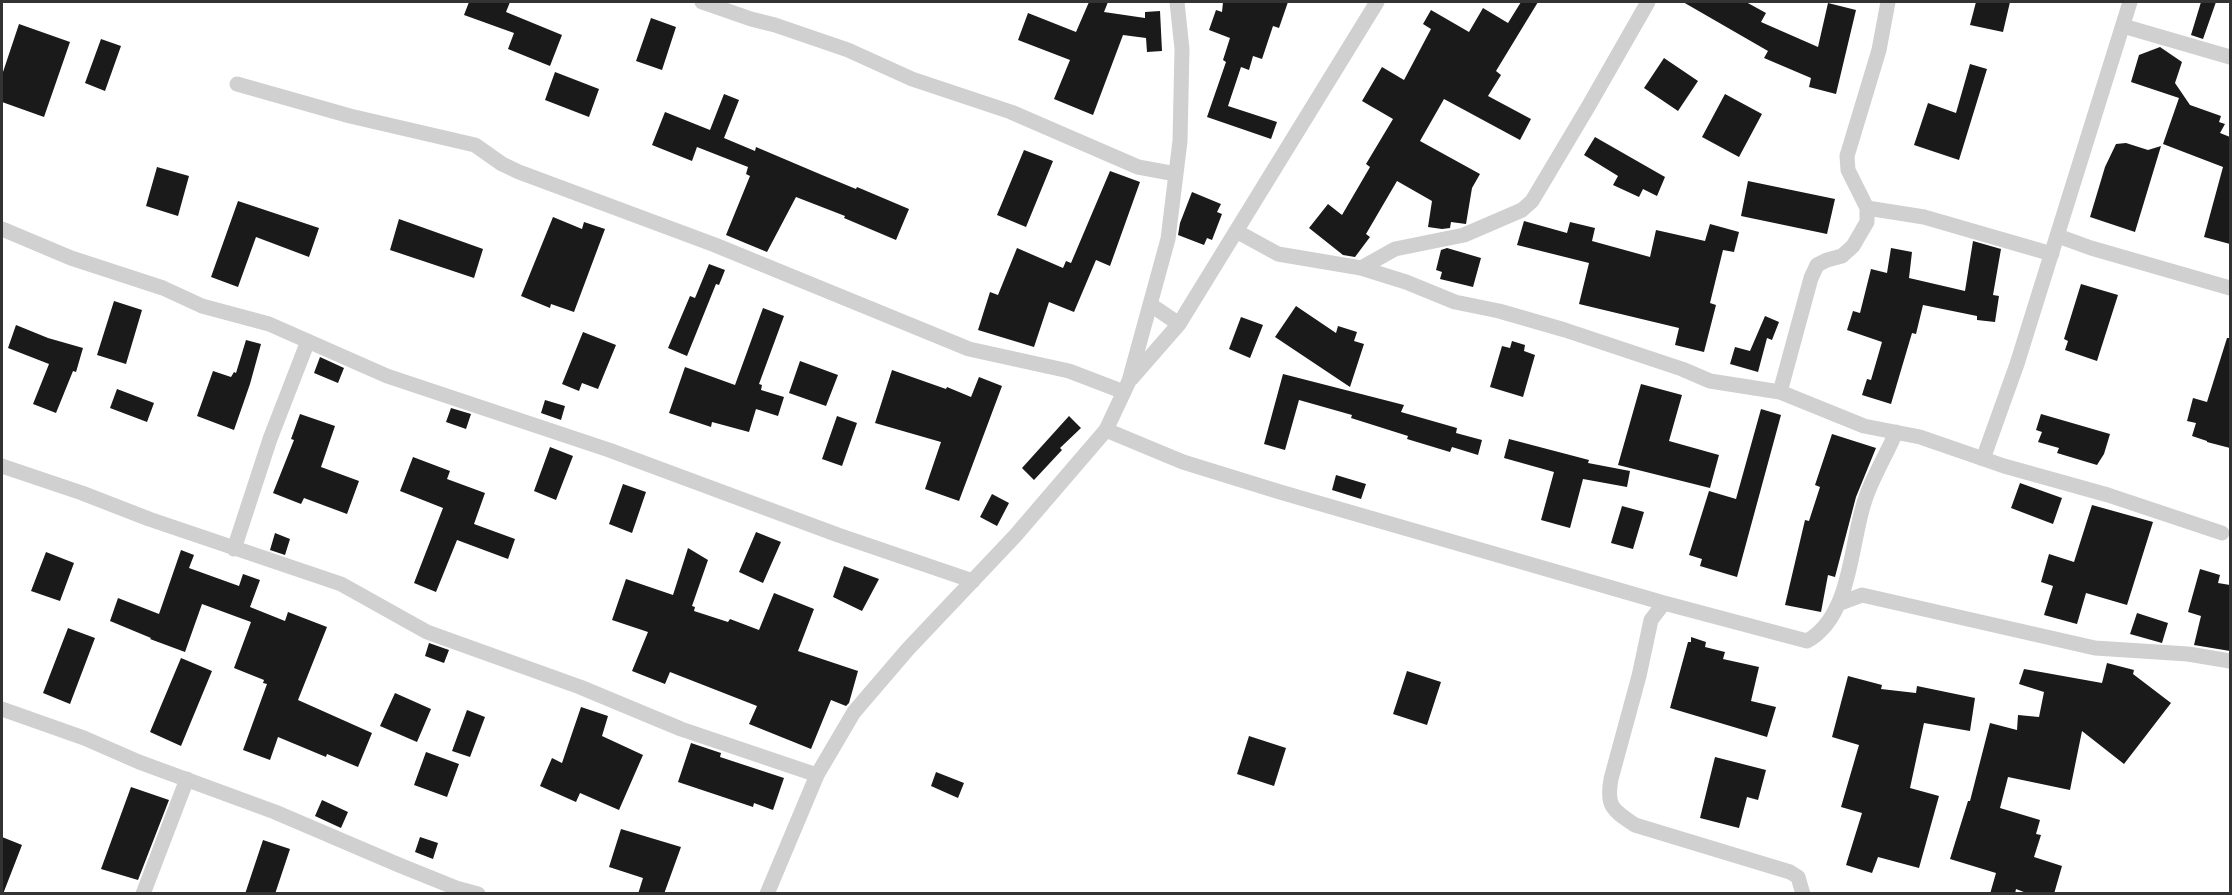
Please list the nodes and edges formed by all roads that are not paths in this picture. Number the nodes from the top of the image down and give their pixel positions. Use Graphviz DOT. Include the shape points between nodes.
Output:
graph roads {
  1 [pos="702,2"];
  2 [pos="1177,2"];
  3 [pos="1377,2"];
  4 [pos="1648,2"];
  5 [pos="1888,2"];
  6 [pos="2130,2"];
  7 [pos="2124,26"];
  8 [pos="2230,57"];
  9 [pos="237,84"];
  10 [pos="1176,174"];
  11 [pos="1867,208"];
  12 [pos="2,229"];
  13 [pos="1236,231"];
  14 [pos="2058,236"];
  15 [pos="2052,254"];
  16 [pos="1361,268"];
  17 [pos="2230,288"];
  18 [pos="1151,305"];
  19 [pos="1179,324"];
  20 [pos="308,342"];
  21 [pos="1127,387"];
  22 [pos="1780,392"];
  23 [pos="1106,430"];
  24 [pos="1896,432"];
  25 [pos="1983,459"];
  26 [pos="2,466"];
  27 [pos="2222,533"];
  28 [pos="234,549"];
  29 [pos="1849,572"];
  30 [pos="973,581"];
  31 [pos="1862,595"];
  32 [pos="1664,603"];
  33 [pos="1838,604"];
  34 [pos="2230,661"];
  35 [pos="2,709"];
  36 [pos="817,775"];
  37 [pos="187,779"];
  38 [pos="143,894"];
  39 [pos="478,894"];
  40 [pos="766,894"];
  41 [pos="1803,894"];
  1 -- 10 [label="street" via="848,50 912,79 1011,111 1138,167"];
  2 -- 10 [label="street" via="1182,49"];
  3 -- 13 [label="street"];
  4 -- 16 [label="street" via="1532,201 1522,210 1464,235 1395,249"];
  5 -- 11 [label="street" via="1879,50 1847,156 1848,170"];
  6 -- 7 [label="street"];
  7 -- 8 [label="street"];
  7 -- 14 [label="street"];
  9 -- 21 [label="street" via="475,145 519,172 715,245 969,349"];
  10 -- 18 [label="street" via="1168,239"];
  11 -- 15 [label="street" via="1924,217"];
  11 -- 22 [label="street" via="1867,222 1853,246 1817,266 1811,278"];
  12 -- 20 [label="street" via="71,258 163,288 202,306 268,324"];
  13 -- 16 [label="street" via="1278,254"];
  13 -- 19 [label="street"];
  14 -- 15 [label="street"];
  14 -- 17 [label="street"];
  15 -- 25 [label="street"];
  16 -- 22 [label="street" via="1455,302 1565,330 1710,381"];
  18 -- 19 [label="street"];
  18 -- 21 [label="street"];
  19 -- 21 [label="street"];
  20 -- 28 [label="street" via="270,439"];
  20 -- 30 [label="street" via="387,376 609,450"];
  21 -- 23 [label="street"];
  22 -- 24 [label="street" via="1864,426"];
  23 -- 30 [label="street"];
  23 -- 32 [label="street" via="1184,462 1269,489"];
  24 -- 25 [label="street"];
  24 -- 29 [label="street" via="1866,497"];
  25 -- 27 [label="street"];
  26 -- 28 [label="street"];
  28 -- 36 [label="street" via="341,585 427,632 580,687 681,729"];
  29 -- 31 [label="street"];
  29 -- 33 [label="street"];
  30 -- 36 [label="street" via="854,712"];
  31 -- 33 [label="street"];
  31 -- 34 [label="street" via="2095,648"];
  32 -- 33 [label="street" via="1807,641 1822,631"];
  32 -- 41 [label="street" via="1652,620 1611,779 1610,805 1635,825 1790,872 1798,877"];
  35 -- 37 [label="street"];
  36 -- 40 [label="street"];
  37 -- 38 [label="street"];
  37 -- 39 [label="street"];
}
